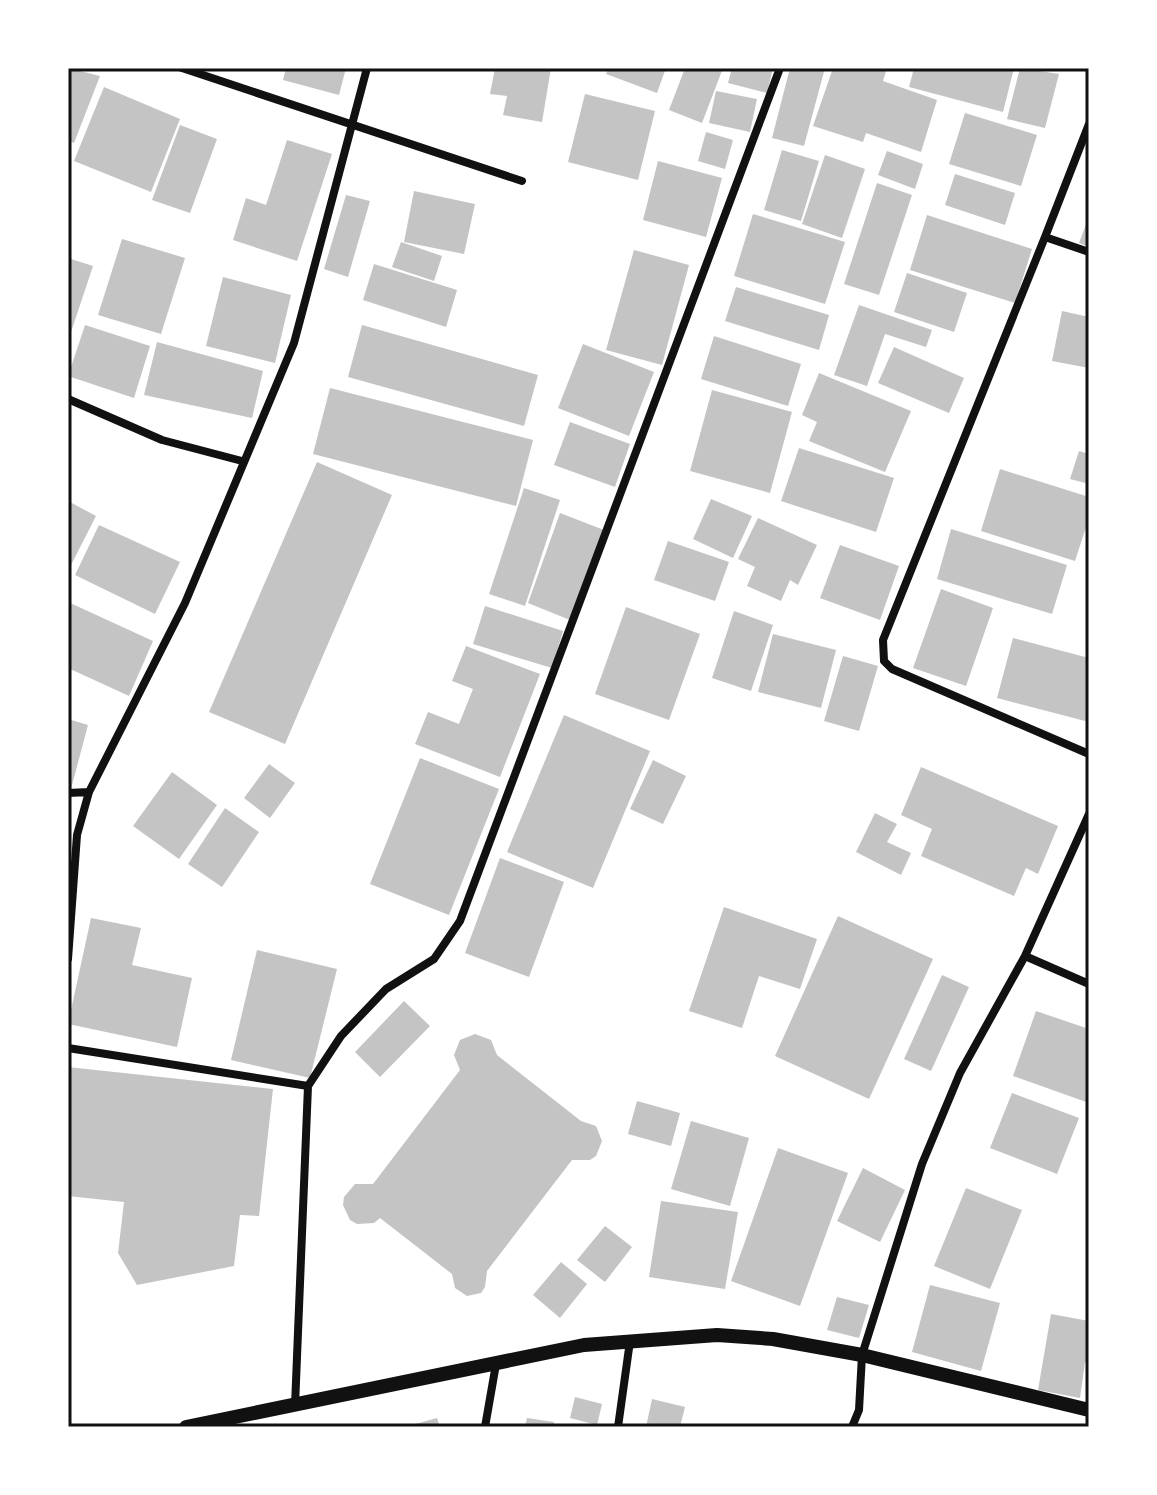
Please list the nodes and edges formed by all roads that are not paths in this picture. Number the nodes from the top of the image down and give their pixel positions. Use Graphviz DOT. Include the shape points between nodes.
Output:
graph roads {
  1 [pos="182,68"];
  2 [pos="367,68"];
  3 [pos="780,68"];
  4 [pos="354,124"];
  5 [pos="1089,124"];
  6 [pos="522,181"];
  7 [pos="1045,237"];
  8 [pos="1089,252"];
  9 [pos="68,399"];
  10 [pos="242,461"];
  11 [pos="1089,754"];
  12 [pos="89,792"];
  13 [pos="68,793"];
  14 [pos="1089,814"];
  15 [pos="1025,956"];
  16 [pos="68,959"];
  17 [pos="1089,984"];
  18 [pos="68,1048"];
  19 [pos="308,1086"];
  20 [pos="630,1340"];
  21 [pos="862,1355"];
  22 [pos="496,1364"];
  23 [pos="295,1407"];
  24 [pos="1089,1410"];
  25 [pos="186,1427"];
  26 [pos="485,1427"];
  27 [pos="618,1427"];
  28 [pos="852,1427"];
  1 -- 4 [label="street"];
  2 -- 4 [label="street"];
  3 -- 19 [label="street" via="460,921 434,959 386,989 341,1036"];
  4 -- 6 [label="street"];
  4 -- 10 [label="street" via="294,343"];
  5 -- 7 [label="street"];
  7 -- 8 [label="street"];
  7 -- 11 [label="street" via="882,652 892,669"];
  9 -- 10 [label="street" via="162,440"];
  10 -- 12 [label="street" via="185,603"];
  12 -- 13 [label="street"];
  12 -- 16 [label="street" via="77,835"];
  14 -- 15 [label="street"];
  15 -- 17 [label="street"];
  15 -- 21 [label="street" via="936,1128"];
  18 -- 19 [label="street"];
  19 -- 23 [label="street"];
  20 -- 21 [label="street" via="717,1335"];
  20 -- 22 [label="street"];
  20 -- 27 [label="street"];
  21 -- 24 [label="street"];
  21 -- 28 [label="street" via="859,1410"];
  22 -- 23 [label="street"];
  22 -- 26 [label="street"];
  23 -- 25 [label="street"];
}
